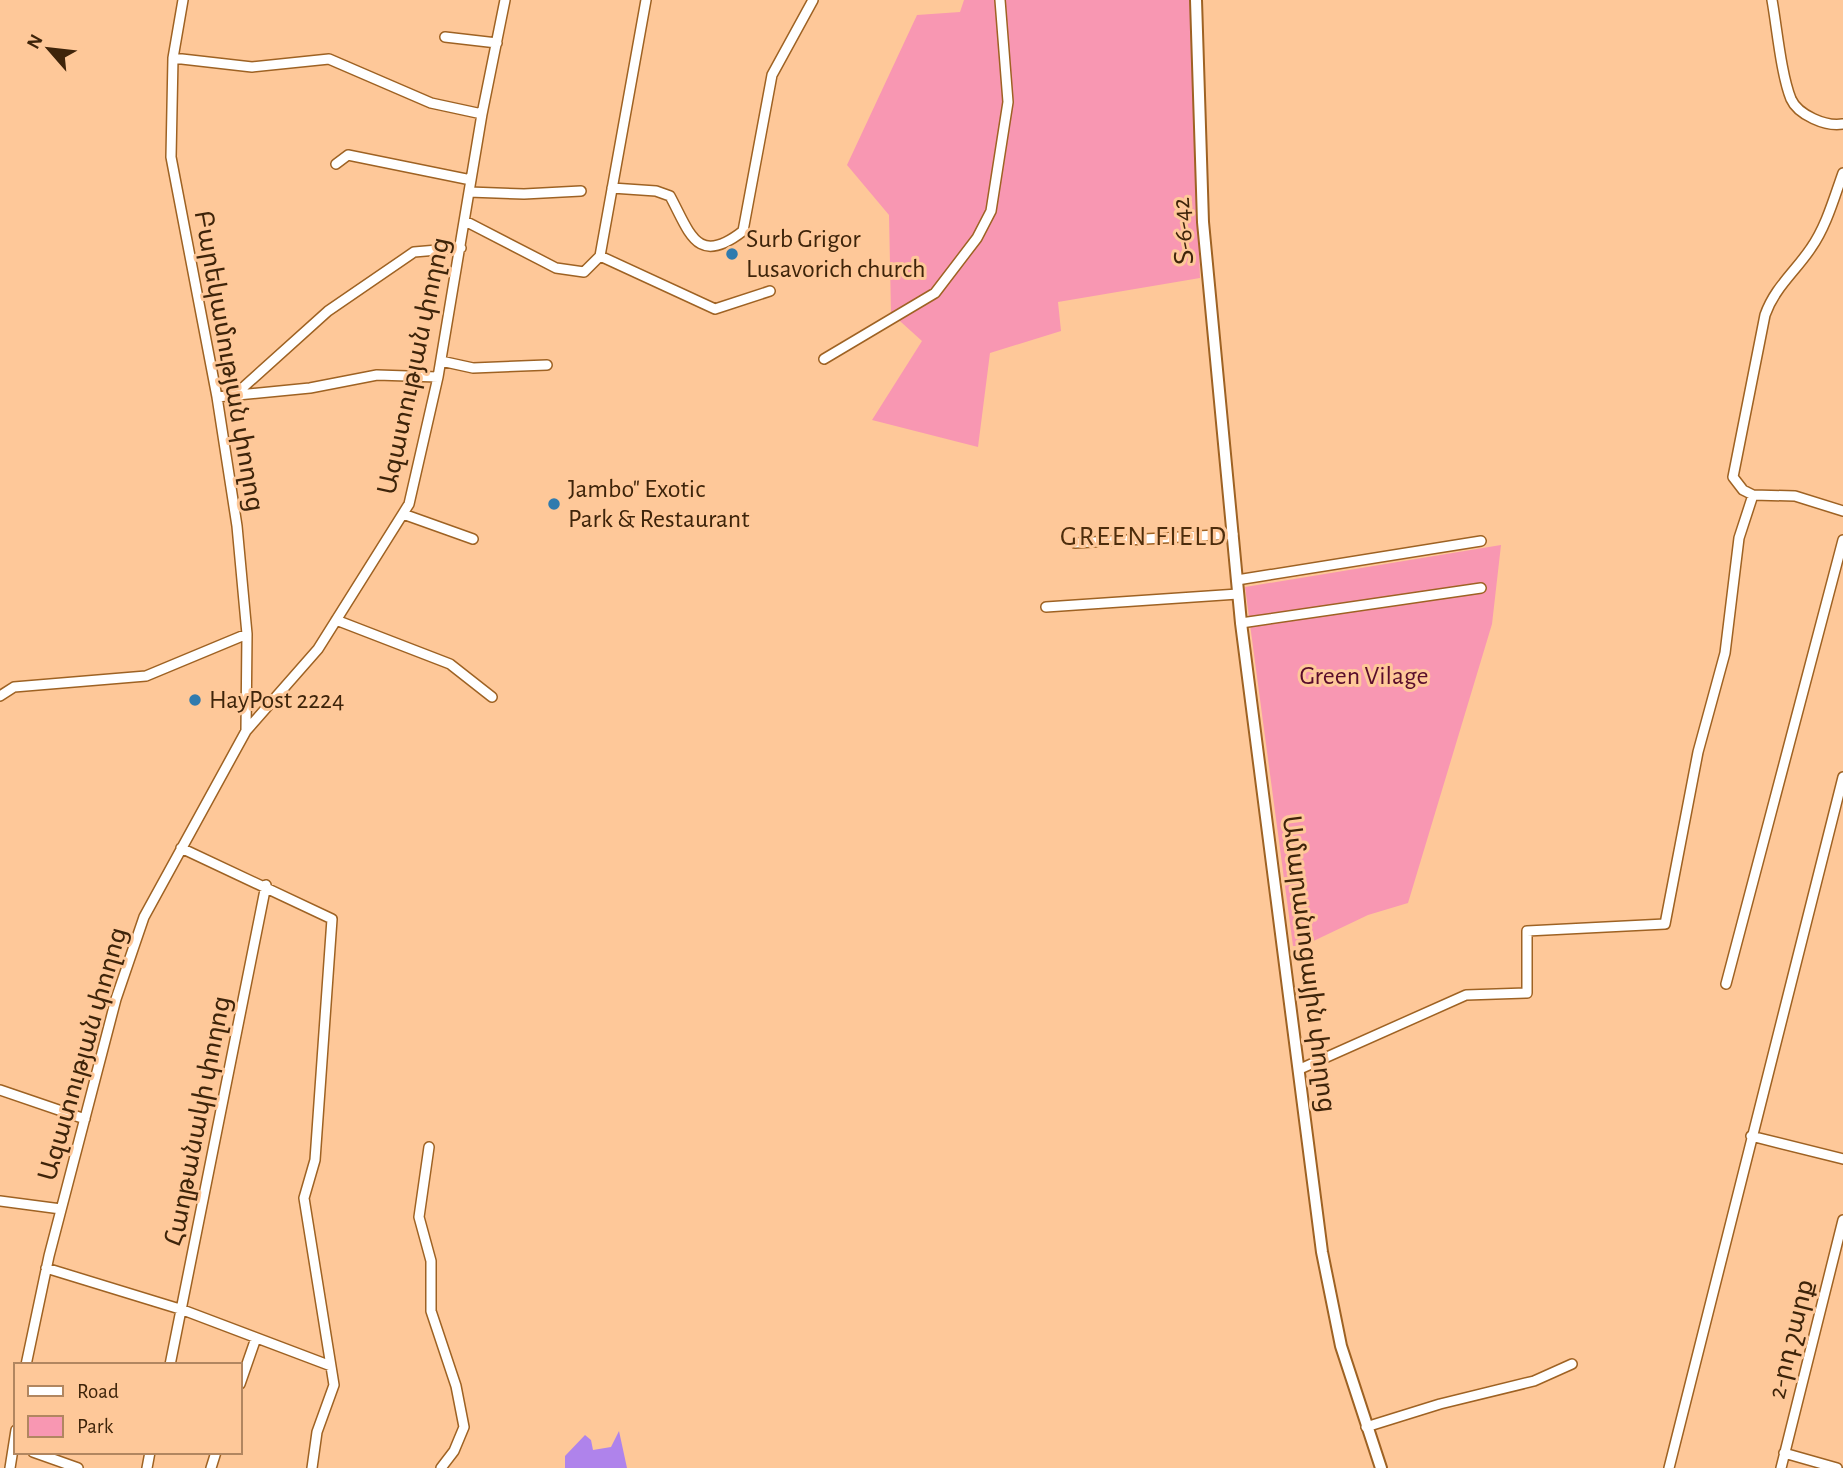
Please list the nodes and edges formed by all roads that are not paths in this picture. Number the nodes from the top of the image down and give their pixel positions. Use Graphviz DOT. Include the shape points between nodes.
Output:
graph roads {
  1 [pos="183,0"];
  2 [pos="505,0"];
  3 [pos="646,0"];
  4 [pos="813,0"];
  5 [pos="1000,0"];
  6 [pos="1196,0"];
  7 [pos="1772,0"];
  8 [pos="445,37"];
  9 [pos="497,43"];
  10 [pos="173,58"];
  11 [pos="482,114"];
  12 [pos="1843,124"];
  13 [pos="336,164"];
  14 [pos="1843,173"];
  15 [pos="471,180"];
  16 [pos="612,188"];
  17 [pos="469,191"];
  18 [pos="581,191"];
  19 [pos="465,221"];
  20 [pos="461,247"];
  21 [pos="600,256"];
  22 [pos="770,291"];
  23 [pos="824,359"];
  24 [pos="441,361"];
  25 [pos="547,365"];
  26 [pos="438,377"];
  27 [pos="238,392"];
  28 [pos="217,397"];
  29 [pos="1226,459"];
  30 [pos="1753,495"];
  31 [pos="1843,511"];
  32 [pos="403,514"];
  33 [pos="1233,534"];
  34 [pos="473,539"];
  35 [pos="1843,540"];
  36 [pos="1481,541"];
  37 [pos="1075,543"];
  38 [pos="1237,580"];
  39 [pos="1480,588"];
  40 [pos="1238,594"];
  41 [pos="1046,607"];
  42 [pos="336,620"];
  43 [pos="1241,623"];
  44 [pos="247,634"];
  45 [pos="0,696"];
  46 [pos="492,696"];
  47 [pos="246,731"];
  48 [pos="1843,777"];
  49 [pos="181,848"];
  50 [pos="266,885"];
  51 [pos="1726,984"];
  52 [pos="1300,1069"];
  53 [pos="0,1090"];
  54 [pos="85,1119"];
  55 [pos="1751,1136"];
  56 [pos="429,1147"];
  57 [pos="1843,1159"];
  58 [pos="0,1201"];
  59 [pos="61,1209"];
  60 [pos="1843,1220"];
  61 [pos="46,1268"];
  62 [pos="183,1310"];
  63 [pos="256,1338"];
  64 [pos="26,1363"];
  65 [pos="170,1363"];
  66 [pos="1572,1364"];
  67 [pos="331,1366"];
  68 [pos="242,1378"];
  69 [pos="1366,1427"];
  70 [pos="14,1450"];
  71 [pos="1784,1453"];
  72 [pos="39,1454"];
  73 [pos="10,1468"];
  74 [pos="78,1468"];
  75 [pos="312,1468"];
  76 [pos="441,1468"];
  77 [pos="1381,1468"];
  78 [pos="1668,1468"];
  79 [pos="1781,1468"];
  80 [pos="1837,1468"];
  1 -- 10 [label="street, Բարեկամության փողոց"];
  2 -- 9 [label="street, Ազատության փողոց"];
  3 -- 16 [label="street"];
  4 -- 16 [label="street" via="772,75 743,231 722,246 697,244 670,196"];
  5 -- 23 [label="street" via="1007,102 990,211 977,238 935,293"];
  6 -- 29 [label="main road, Տ-6-42 / Տ-6-42" via="1203,222"];
  7 -- 12 [label="street" via="1792,100 1807,116"];
  8 -- 9 [label="street"];
  9 -- 11 [label="street, Ազատության փողոց"];
  10 -- 11 [label="street" via="252,67 329,59 431,103"];
  10 -- 28 [label="street, Բարեկամության փողոց" via="171,157"];
  11 -- 15 [label="street, Ազատության փողոց"];
  13 -- 15 [label="street" via="348,155"];
  14 -- 30 [label="street" via="1812,248 1783,281 1765,315 1733,477"];
  15 -- 17 [label="street, Ազատության փողոց"];
  16 -- 21 [label="street"];
  17 -- 18 [label="street"];
  17 -- 19 [label="street, Ազատության փողոց"];
  19 -- 20 [label="street, Ազատության փողոց"];
  19 -- 21 [label="street" via="556,268 584,272"];
  20 -- 24 [label="street, Ազատության փողոց"];
  20 -- 27 [label="street" via="414,252 328,311"];
  21 -- 22 [label="street" via="715,309"];
  24 -- 25 [label="street" via="472,368"];
  24 -- 26 [label="street, Ազատության փողոց"];
  26 -- 27 [label="street" via="377,374 310,388"];
  26 -- 32 [label="street, Ազատության փողոց"];
  27 -- 28 [label="street"];
  28 -- 44 [label="street, Բարեկամության փողոց" via="237,526"];
  29 -- 33 [label="main road, Ամարանոցային փողոց / Տ-6-42"];
  30 -- 31 [label="street" via="1795,496"];
  30 -- 52 [label="street" via="1739,538 1725,653 1698,752 1665,924 1527,931 1527,993 1466,995"];
  32 -- 34 [label="street"];
  32 -- 42 [label="street, Ազատության փողոց"];
  33 -- 37 [label="street"];
  33 -- 38 [label="main road, Ամարանոցային փողոց / Տ-6-42"];
  35 -- 51 [label="street"];
  36 -- 38 [label="street"];
  38 -- 40 [label="main road, Ամարանոցային փողոց / Տ-6-42"];
  39 -- 43 [label="street"];
  40 -- 41 [label="street"];
  40 -- 43 [label="main road, Ամարանոցային փողոց / Տ-6-42"];
  42 -- 46 [label="street" via="450,664"];
  42 -- 47 [label="street, Ազատության փողոց" via="317,649"];
  43 -- 52 [label="main road, Ամարանոցային փողոց / Տ-6-42"];
  44 -- 45 [label="street" via="146,676 14,687"];
  44 -- 47 [label="street, Բարեկամության փողոց"];
  47 -- 49 [label="street, Ազատության փողոց"];
  48 -- 55 [label="street"];
  49 -- 50 [label="street"];
  49 -- 54 [label="street, Ազատության փողոց" via="144,917 123,973"];
  50 -- 62 [label="street, Հաղթանակի փողոց"];
  50 -- 67 [label="street" via="332,919 315,1160 304,1198"];
  52 -- 69 [label="main road, Ամարանոցային փողոց / Տ-6-42" via="1322,1252 1341,1346"];
  53 -- 54 [label="street"];
  54 -- 59 [label="street, Ազատության փողոց"];
  55 -- 57 [label="street"];
  55 -- 78 [label="street"];
  56 -- 76 [label="street" via="419,1217 431,1261 431,1311 456,1386 464,1427"];
  58 -- 59 [label="street"];
  59 -- 61 [label="street, Ազատության փողոց"];
  60 -- 71 [label="street, 2-րդ շարք"];
  61 -- 62 [label="street"];
  61 -- 64 [label="street, Ազատության փողոց"];
  62 -- 63 [label="street"];
  62 -- 65 [label="street, Հաղթանակի փողոց"];
  63 -- 67 [label="street"];
  63 -- 68 [label="street"];
  66 -- 69 [label="street" via="1534,1381"];
  67 -- 75 [label="street" via="334,1385 317,1432"];
  69 -- 77 [label="main road, Ամարանոցային փողոց / Տ-6-42"];
  70 -- 73 [label="street"];
  71 -- 79 [label="street, 2-րդ շարք"];
  71 -- 80 [label="street"];
  72 -- 74 [label="street"];
}
